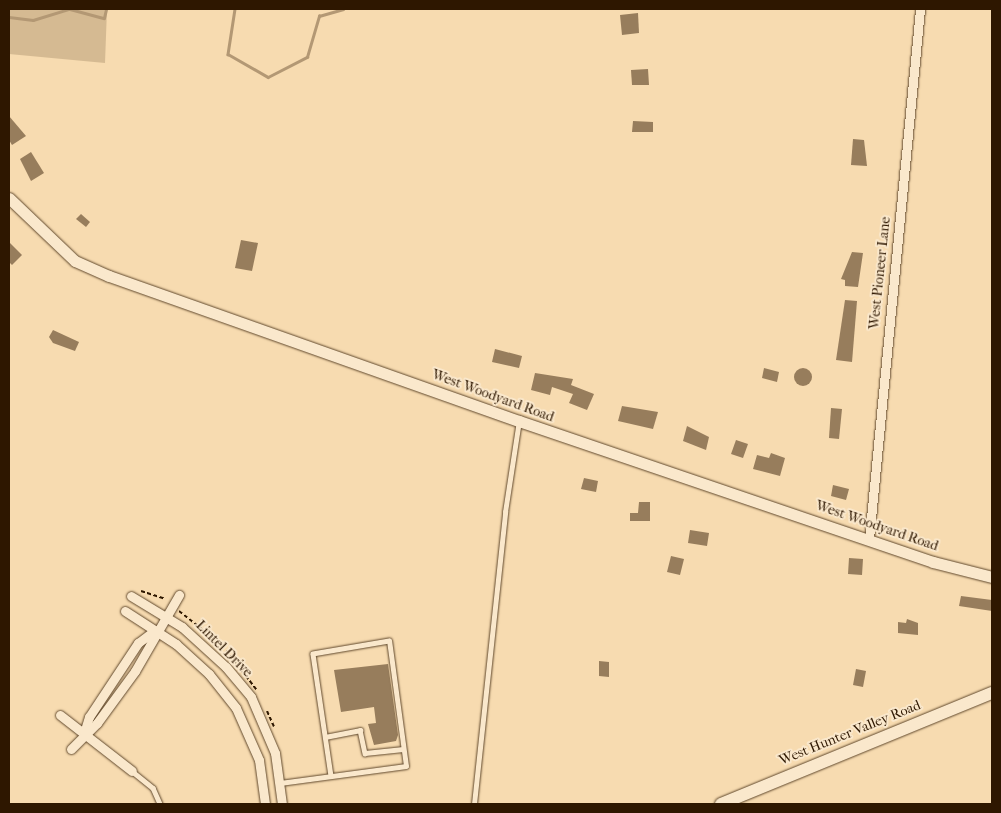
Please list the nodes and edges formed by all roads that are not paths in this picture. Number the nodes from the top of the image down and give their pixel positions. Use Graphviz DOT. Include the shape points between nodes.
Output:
graph roads {
  1 [pos="920,9"];
  2 [pos="9,198"];
  3 [pos="519,421"];
  4 [pos="868,539"];
  5 [pos="992,577"];
  6 [pos="133,592"];
  7 [pos="179,595"];
  8 [pos="125,611"];
  9 [pos="164,615"];
  10 [pos="155,630"];
  11 [pos="992,693"];
  12 [pos="60,715"];
  13 [pos="84,734"];
  14 [pos="325,738"];
  15 [pos="71,749"];
  16 [pos="403,749"];
  17 [pos="132,771"];
  18 [pos="331,776"];
  19 [pos="278,783"];
  20 [pos="263,786"];
  21 [pos="160,804"];
  22 [pos="265,804"];
  23 [pos="282,804"];
  24 [pos="474,804"];
  25 [pos="721,804"];
  1 -- 4 [label="street, West Pioneer Lane"];
  2 -- 3 [label="street, West Woodyard Road" via="76,261 109,276"];
  3 -- 4 [label="street, West Woodyard Road"];
  3 -- 24 [label="lane" via="504,521"];
  4 -- 5 [label="street, West Woodyard Road"];
  6 -- 9 [label="street, Lintel Drive"];
  7 -- 9 [label="street"];
  8 -- 10 [label="street, Lintel Drive"];
  9 -- 10 [label="street"];
  9 -- 19 [label="street, Lintel Drive" via="226,667 252,697 275,753"];
  10 -- 13 [label="street" via="138,643 89,717"];
  10 -- 20 [label="street, Lintel Drive" via="209,674 236,708 259,760"];
  11 -- 25 [label="main road, West Hunter Valley Road"];
  12 -- 13 [label="street"];
  13 -- 15 [label="street"];
  13 -- 17 [label="street"];
  14 -- 16 [label="lane" via="360,730 365,754"];
  14 -- 16 [label="lane" via="313,654 389,641"];
  14 -- 18 [label="lane"];
  16 -- 18 [label="lane" via="406,766"];
  17 -- 21 [label="lane" via="153,788"];
  18 -- 19 [label="lane"];
  19 -- 20 [label="street"];
  19 -- 23 [label="street, Lintel Drive"];
  20 -- 22 [label="street, Lintel Drive"];
}
